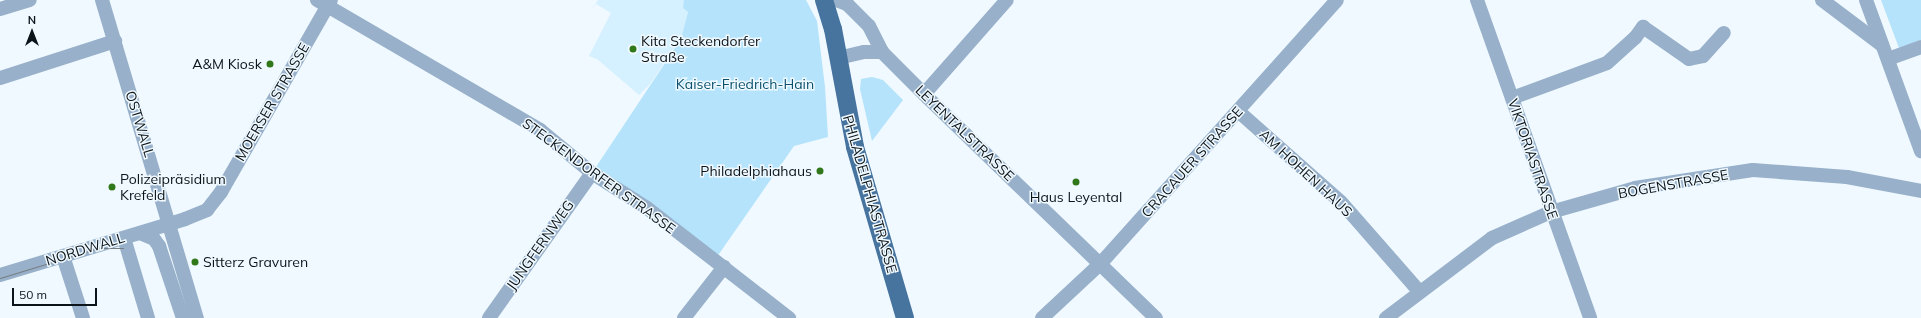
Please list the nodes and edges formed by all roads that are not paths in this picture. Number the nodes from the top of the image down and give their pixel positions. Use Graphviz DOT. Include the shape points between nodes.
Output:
graph roads {
  1 [pos="30,0"];
  2 [pos="102,0"];
  3 [pos="824,0"];
  4 [pos="836,0"];
  5 [pos="1007,0"];
  6 [pos="1337,0"];
  7 [pos="1477,0"];
  8 [pos="1822,0"];
  9 [pos="1866,0"];
  10 [pos="326,2"];
  11 [pos="0,9"];
  12 [pos="1724,33"];
  13 [pos="115,41"];
  14 [pos="1882,45"];
  15 [pos="1921,47"];
  16 [pos="882,52"];
  17 [pos="838,58"];
  18 [pos="1888,59"];
  19 [pos="0,78"];
  20 [pos="924,94"];
  21 [pos="1512,98"];
  22 [pos="1238,111"];
  23 [pos="1921,152"];
  24 [pos="592,173"];
  25 [pos="1921,191"];
  26 [pos="1551,212"];
  27 [pos="170,224"];
  28 [pos="140,233"];
  29 [pos="124,238"];
  30 [pos="63,256"];
  31 [pos="1101,263"];
  32 [pos="724,266"];
  33 [pos="0,275"];
  34 [pos="1419,291"];
  35 [pos="83,318"];
  36 [pos="148,318"];
  37 [pos="183,318"];
  38 [pos="197,318"];
  39 [pos="489,318"];
  40 [pos="684,318"];
  41 [pos="788,318"];
  42 [pos="905,318"];
  43 [pos="1042,318"];
  44 [pos="1156,318"];
  45 [pos="1386,318"];
  46 [pos="1590,318"];
  1 -- 11 [label="street"];
  2 -- 13 [label="street, OSTWALL"];
  3 -- 17 [label="main road, PHILADELPHIASTRASSE"];
  4 -- 16 [label="street, LEYENTALSTRASSE" via="847,4 869,26"];
  5 -- 20 [label="street"];
  6 -- 22 [label="street, CRACAUER STRASSE"];
  7 -- 21 [label="street, VIKTORIASTRASSE"];
  8 -- 14 [label="street"];
  9 -- 14 [label="street"];
  10 -- 24 [label="street, STECKENDORFER STRASSE" via="540,130"];
  10 -- 27 [label="street, MOERSER STRASSE" via="216,199 202,213"];
  12 -- 21 [label="street" via="1703,56 1688,59 1643,27 1635,38 1607,63"];
  13 -- 19 [label="street"];
  13 -- 27 [label="street, OSTWALL"];
  14 -- 18 [label="street"];
  15 -- 18 [label="street"];
  16 -- 17 [label="street" via="864,52"];
  16 -- 20 [label="street, LEYENTALSTRASSE"];
  17 -- 42 [label="main road, PHILADELPHIASTRASSE" via="854,147"];
  18 -- 23 [label="street"];
  20 -- 31 [label="street, LEYENTALSTRASSE"];
  21 -- 26 [label="street, VIKTORIASTRASSE"];
  22 -- 31 [label="street, CRACAUER STRASSE"];
  22 -- 34 [label="street, AM HOHEN HAUS" via="1341,202"];
  24 -- 32 [label="street, STECKENDORFER STRASSE" via="648,208"];
  24 -- 39 [label="street, JUNGFERNWEG"];
  25 -- 26 [label="street, BOGENSTRASSE" via="1846,177 1753,170 1635,188"];
  26 -- 34 [label="street, BOGENSTRASSE" via="1492,238"];
  26 -- 46 [label="street, VIKTORIASTRASSE"];
  27 -- 28 [label="street, NORDWALL"];
  27 -- 38 [label="street, OSTWALL"];
  28 -- 29 [label="street, NORDWALL"];
  28 -- 37 [label="street" via="154,239 159,246"];
  29 -- 30 [label="street, NORDWALL"];
  29 -- 36 [label="street"];
  30 -- 33 [label="street, NORDWALL"];
  30 -- 35 [label="street"];
  31 -- 43 [label="street, CRACAUER STRASSE"];
  31 -- 44 [label="street, LEYENTALSTRASSE"];
  32 -- 40 [label="street"];
  32 -- 41 [label="street, STECKENDORFER STRASSE"];
  34 -- 45 [label="street, BOGENSTRASSE"];
}
